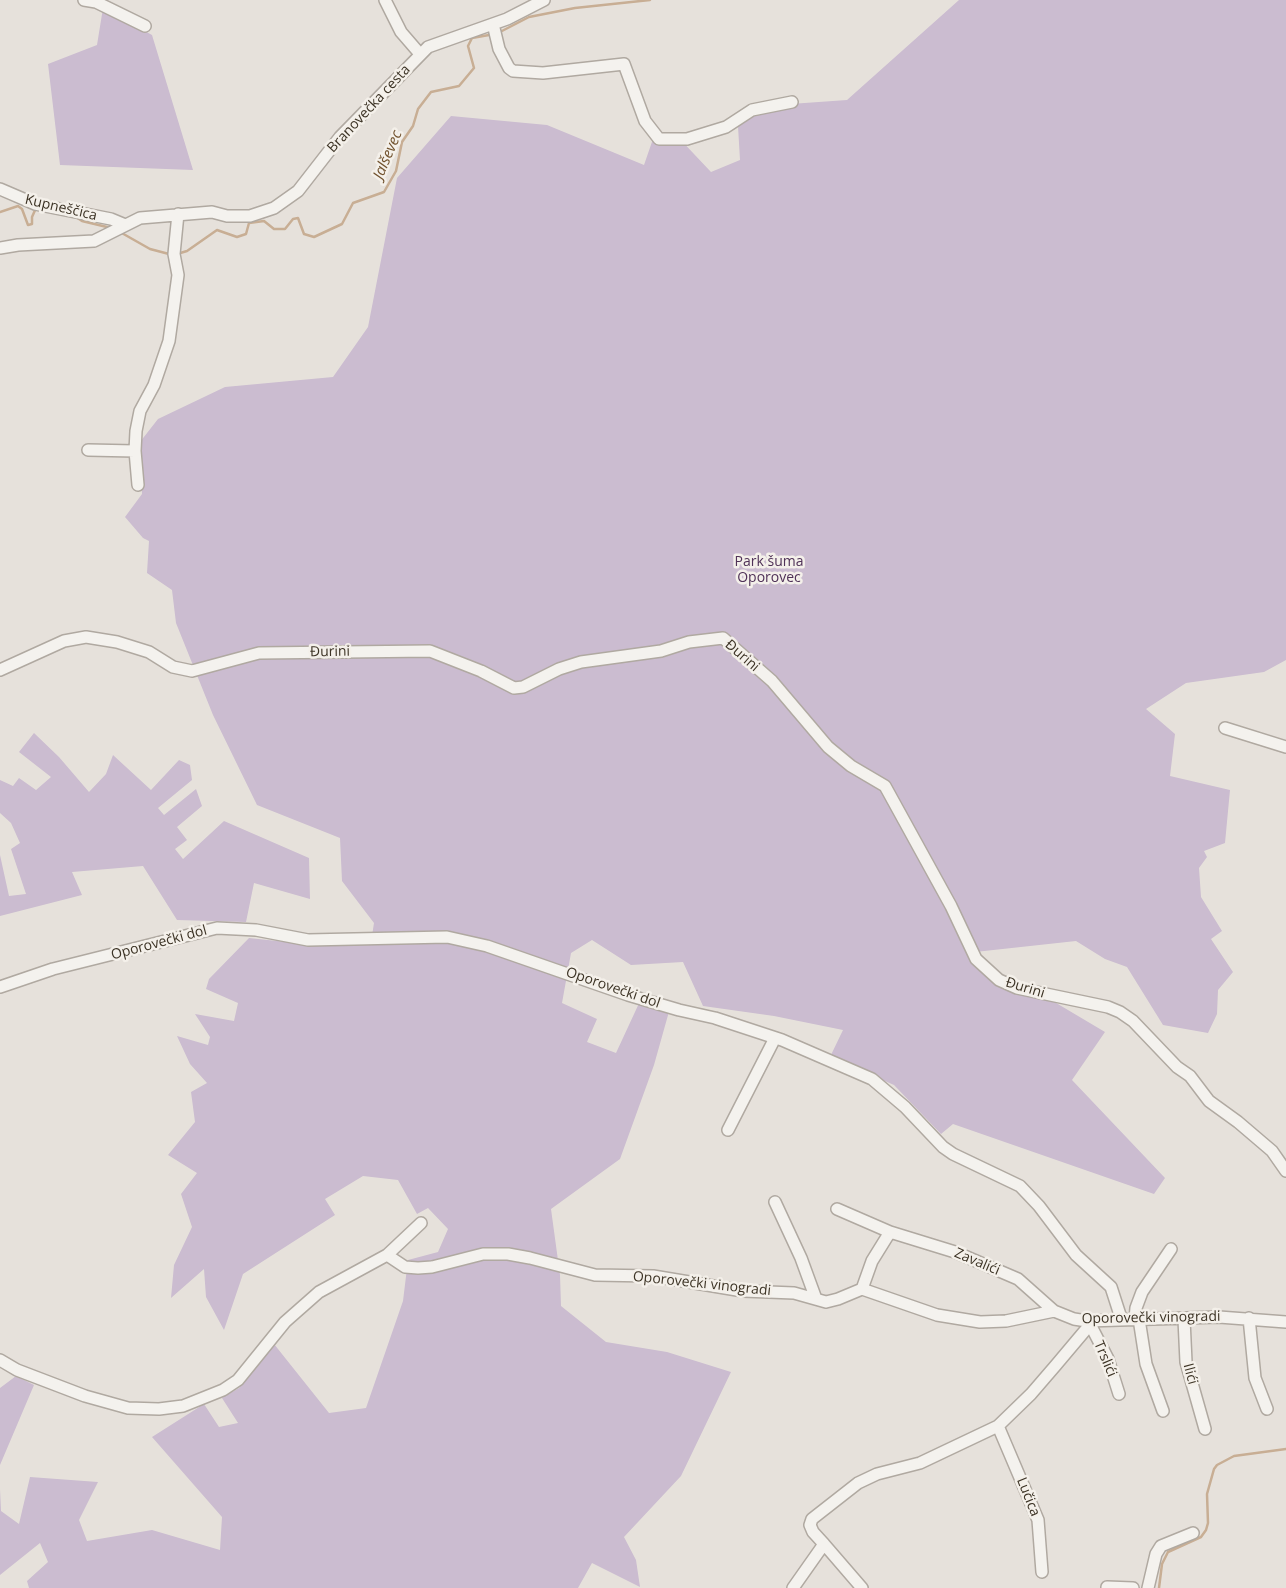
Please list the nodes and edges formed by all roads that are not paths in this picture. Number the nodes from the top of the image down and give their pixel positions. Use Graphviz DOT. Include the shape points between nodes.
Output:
graph roads {
  1 [pos="84,0"];
  2 [pos="384,0"];
  3 [pos="544,0"];
  4 [pos="493,24"];
  5 [pos="145,26"];
  6 [pos="420,54"];
  7 [pos="792,102"];
  8 [pos="0,189"];
  9 [pos="178,214"];
  10 [pos="119,228"];
  11 [pos="0,248"];
  12 [pos="88,450"];
  13 [pos="135,451"];
  14 [pos="138,486"];
  15 [pos="0,670"];
  16 [pos="1225,728"];
  17 [pos="1286,747"];
  18 [pos="0,987"];
  19 [pos="775,1038"];
  20 [pos="728,1130"];
  21 [pos="1286,1171"];
  22 [pos="775,1202"];
  23 [pos="837,1209"];
  24 [pos="421,1223"];
  25 [pos="890,1232"];
  26 [pos="1171,1249"];
  27 [pos="387,1255"];
  28 [pos="862,1290"];
  29 [pos="816,1299"];
  30 [pos="1054,1311"];
  31 [pos="1121,1318"];
  32 [pos="1249,1318"];
  33 [pos="1137,1319"];
  34 [pos="1184,1319"];
  35 [pos="1286,1322"];
  36 [pos="1088,1324"];
  37 [pos="0,1360"];
  38 [pos="1119,1394"];
  39 [pos="1267,1408"];
  40 [pos="1163,1410"];
  41 [pos="998,1426"];
  42 [pos="1205,1429"];
  43 [pos="1193,1534"];
  44 [pos="824,1544"];
  45 [pos="1042,1572"];
  46 [pos="1107,1587"];
  47 [pos="793,1588"];
  48 [pos="862,1588"];
  49 [pos="1133,1588"];
  50 [pos="1146,1588"];
  1 -- 5 [label="street" via="96,2"];
  2 -- 6 [label="street" via="401,32"];
  3 -- 4 [label="street, Branovečka cesta"];
  4 -- 6 [label="street, Branovečka cesta" via="439,42"];
  4 -- 7 [label="street" via="499,49 513,71 543,73 624,64 645,121 658,139 687,139 726,127 752,110"];
  6 -- 9 [label="street, Branovečka cesta" via="340,137 298,192 274,208 250,216 212,212"];
  8 -- 10 [label="street, Kupneščica" via="35,204 111,219"];
  9 -- 10 [label="street, Branovečka cesta" via="140,218"];
  9 -- 13 [label="street" via="174,254 178,275 169,341 154,385 140,411"];
  10 -- 11 [label="street, Branovečka cesta" via="94,242"];
  12 -- 13 [label="street"];
  13 -- 14 [label="street"];
  15 -- 21 [label="street, Đurini" via="64,641 86,637 149,652 173,667 192,671 259,653 430,651 514,688 581,662 661,652 689,642 723,638 772,682 828,747 851,766 885,786 944,892 976,959 999,980 1017,988 1120,1012 1190,1076 1209,1102 1272,1151"];
  16 -- 17 [label="street"];
  18 -- 19 [label="street, Oporovečki dol" via="217,928 249,929 308,940 447,937 487,946 628,995"];
  19 -- 20 [label="street"];
  19 -- 31 [label="street, Oporovečki dol" via="872,1079 952,1154 1020,1186 1076,1255 1111,1287"];
  22 -- 29 [label="street"];
  23 -- 25 [label="street, Zavalići"];
  24 -- 27 [label="street"];
  25 -- 28 [label="street" via="872,1260"];
  25 -- 30 [label="street, Zavalići" via="955,1252 1018,1279"];
  26 -- 33 [label="street" via="1142,1292 1136,1308"];
  27 -- 29 [label="street, Oporovečki vinogradi" via="405,1267 418,1268 483,1254 508,1254 595,1275 652,1276 734,1290 794,1293"];
  27 -- 37 [label="street" via="319,1292 285,1322 238,1380 223,1390 183,1406 128,1408 86,1396 17,1370"];
  28 -- 29 [label="street, Oporovečki vinogradi" via="831,1301"];
  28 -- 30 [label="street" via="937,1315 980,1322 1006,1321"];
  30 -- 36 [label="street, Oporovečki vinogradi"];
  31 -- 33 [label="street, Oporovečki vinogradi"];
  31 -- 36 [label="street, Oporovečki vinogradi"];
  32 -- 34 [label="street, Oporovečki vinogradi"];
  32 -- 35 [label="street, Oporovečki vinogradi"];
  32 -- 39 [label="street" via="1255,1378"];
  33 -- 34 [label="street, Oporovečki vinogradi"];
  33 -- 40 [label="street" via="1146,1364"];
  34 -- 42 [label="street, Ilići" via="1186,1362"];
  36 -- 38 [label="street, Trslići" via="1108,1359"];
  36 -- 41 [label="street" via="1031,1394"];
  41 -- 44 [label="street" via="920,1463 892,1469 858,1483 812,1519 812,1532"];
  41 -- 45 [label="street, Lučica" via="1038,1520"];
  43 -- 50 [label="street" via="1161,1546 1156,1554 1151,1582"];
  44 -- 47 [label="street"];
  44 -- 48 [label="street"];
  46 -- 49 [label="street"];
}
